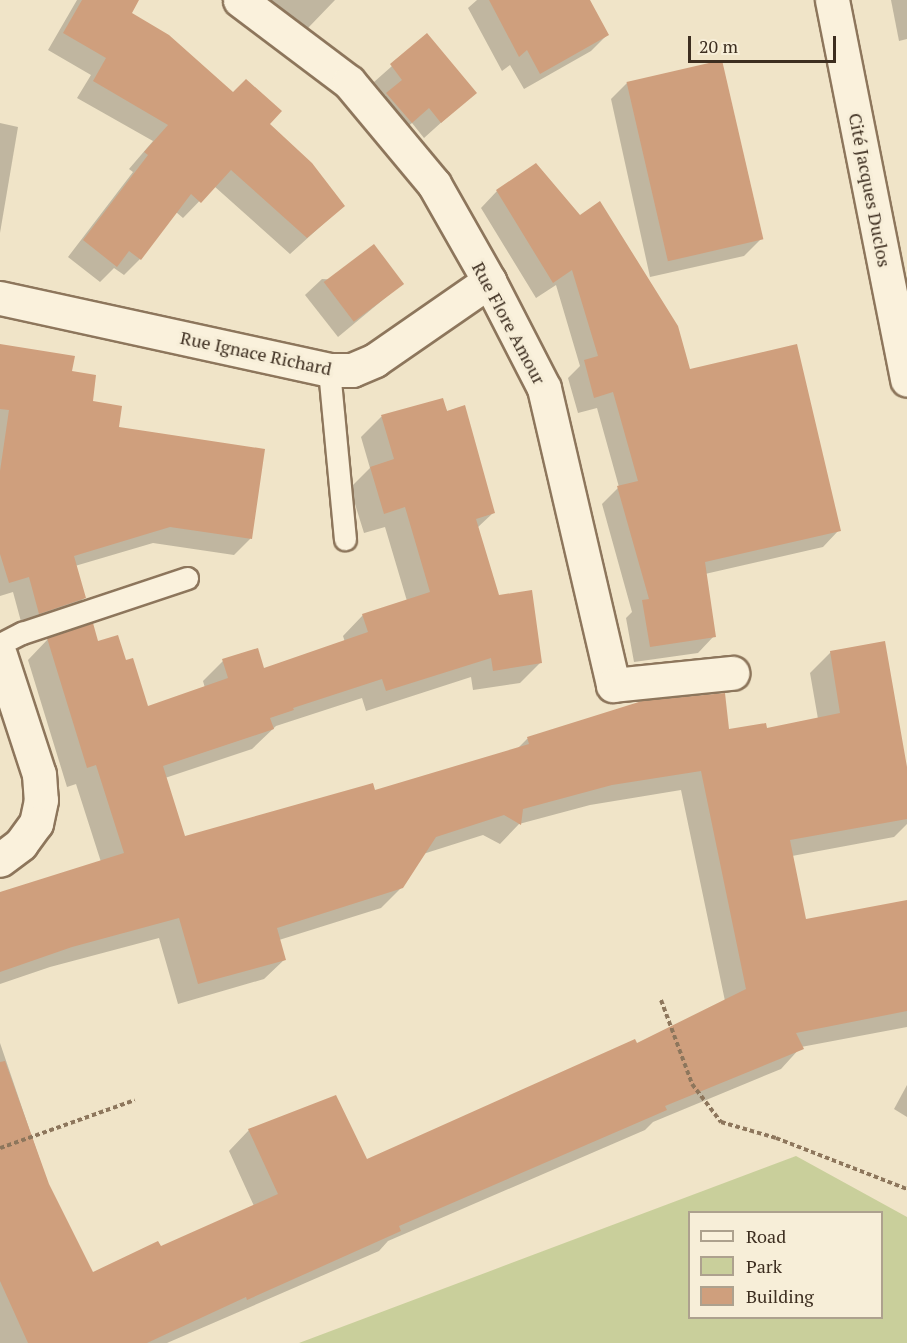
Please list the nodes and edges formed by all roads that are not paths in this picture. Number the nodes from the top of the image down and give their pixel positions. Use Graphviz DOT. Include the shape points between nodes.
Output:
graph roads {
  1 [pos="240,0"];
  2 [pos="832,0"];
  3 [pos="489,281"];
  4 [pos="0,297"];
  5 [pos="329,370"];
  6 [pos="907,380"];
  7 [pos="345,539"];
  8 [pos="187,578"];
  9 [pos="0,644"];
  10 [pos="0,655"];
  11 [pos="732,673"];
  12 [pos="0,860"];
  1 -- 3 [label="street, Rue Flore Amour" via="349,82 434,184"];
  2 -- 6 [label="street, Cité Jacques Duclos"];
  3 -- 5 [label="street, Rue Ignace Richard" via="375,360 352,370"];
  3 -- 11 [label="street, Rue Flore Amour" via="544,388 613,685"];
  4 -- 5 [label="street, Rue Ignace Richard"];
  5 -- 7 [label="lane"];
  8 -- 9 [label="lane" via="22,633"];
  10 -- 12 [label="street" via="39,774 41,800 36,823 21,844"];
}
